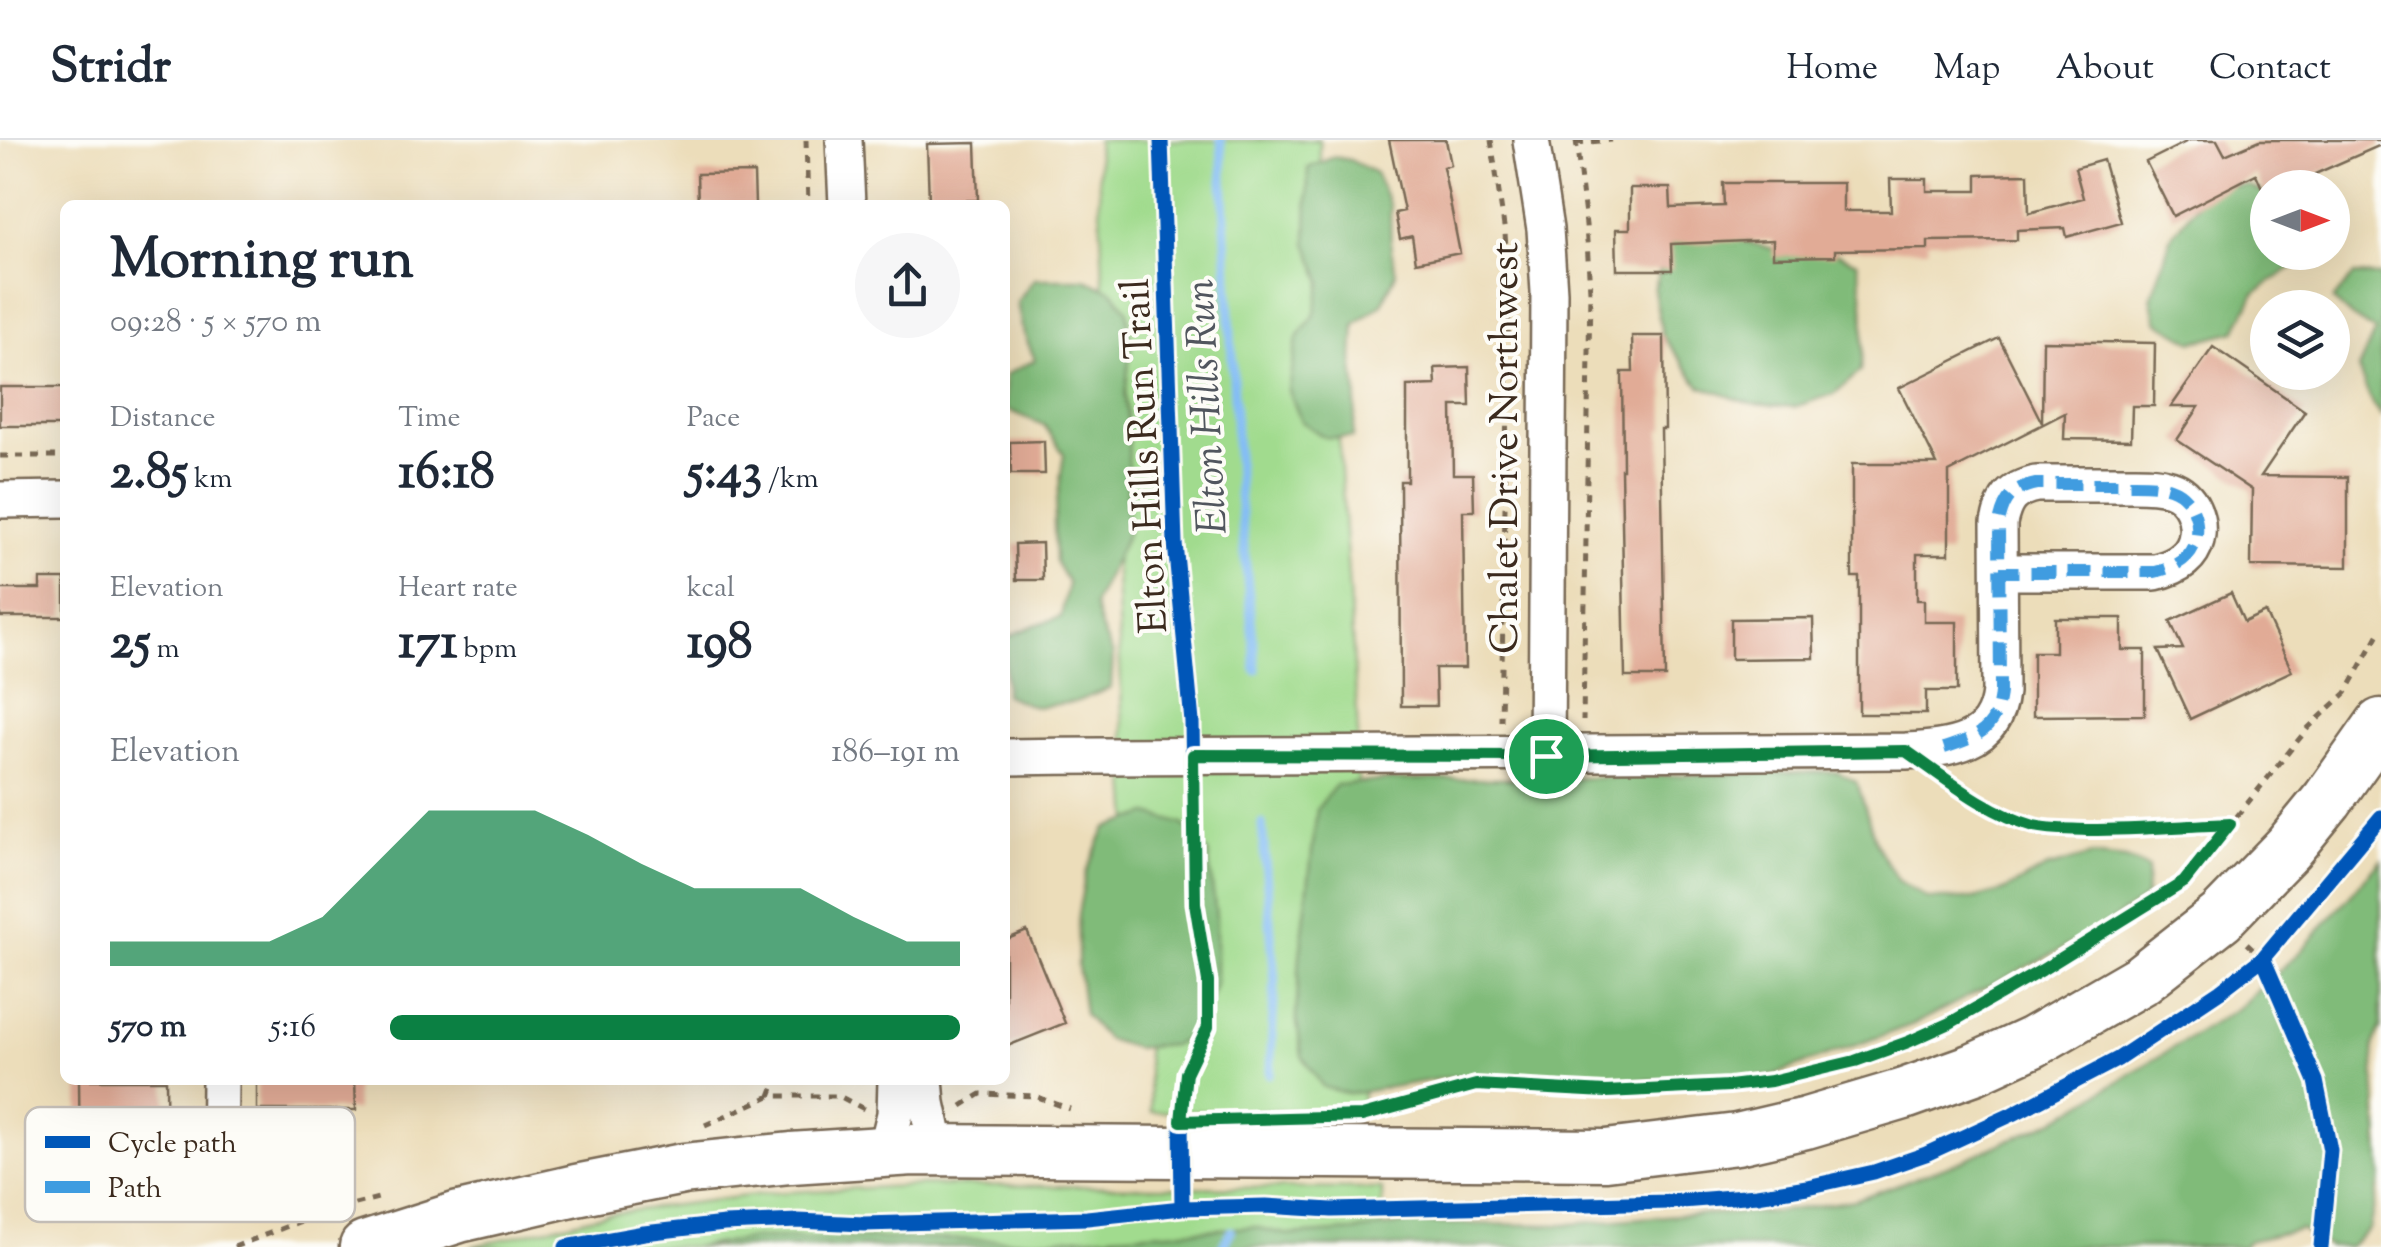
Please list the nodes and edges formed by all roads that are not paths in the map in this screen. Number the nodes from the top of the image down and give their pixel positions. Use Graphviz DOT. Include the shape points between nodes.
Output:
graph roads {
  1 [pos="844,140"];
  2 [pos="1531,140"];
  3 [pos="846,200"];
  4 [pos="60,499"];
  5 [pos="0,500"];
  6 [pos="2000,572"];
  7 [pos="2381,724"];
  8 [pos="1546,756"];
  9 [pos="1010,757"];
  10 [pos="896,1085"];
  11 [pos="925,1085"];
  12 [pos="944,1132"];
  13 [pos="880,1133"];
  14 [pos="365,1247"];
  1 -- 3 [label="street"];
  2 -- 8 [label="street, Chalet Drive Northwest" via="1549,292"];
  4 -- 5 [label="street"];
  6 -- 6 [label="street" via="2002,507 2025,486 2155,484 2180,492 2194,512 2192,548 2169,569"];
  6 -- 8 [label="street" via="1998,712 1982,733 1944,748 1906,751"];
  7 -- 12 [label="main road" via="2288,848 2221,917 2142,979 1974,1069 1806,1123 1606,1155"];
  8 -- 9 [label="street"];
  10 -- 13 [label="street" via="895,1114"];
  11 -- 12 [label="street"];
  12 -- 13 [label="main road"];
  13 -- 14 [label="main road" via="459,1216"];
}
